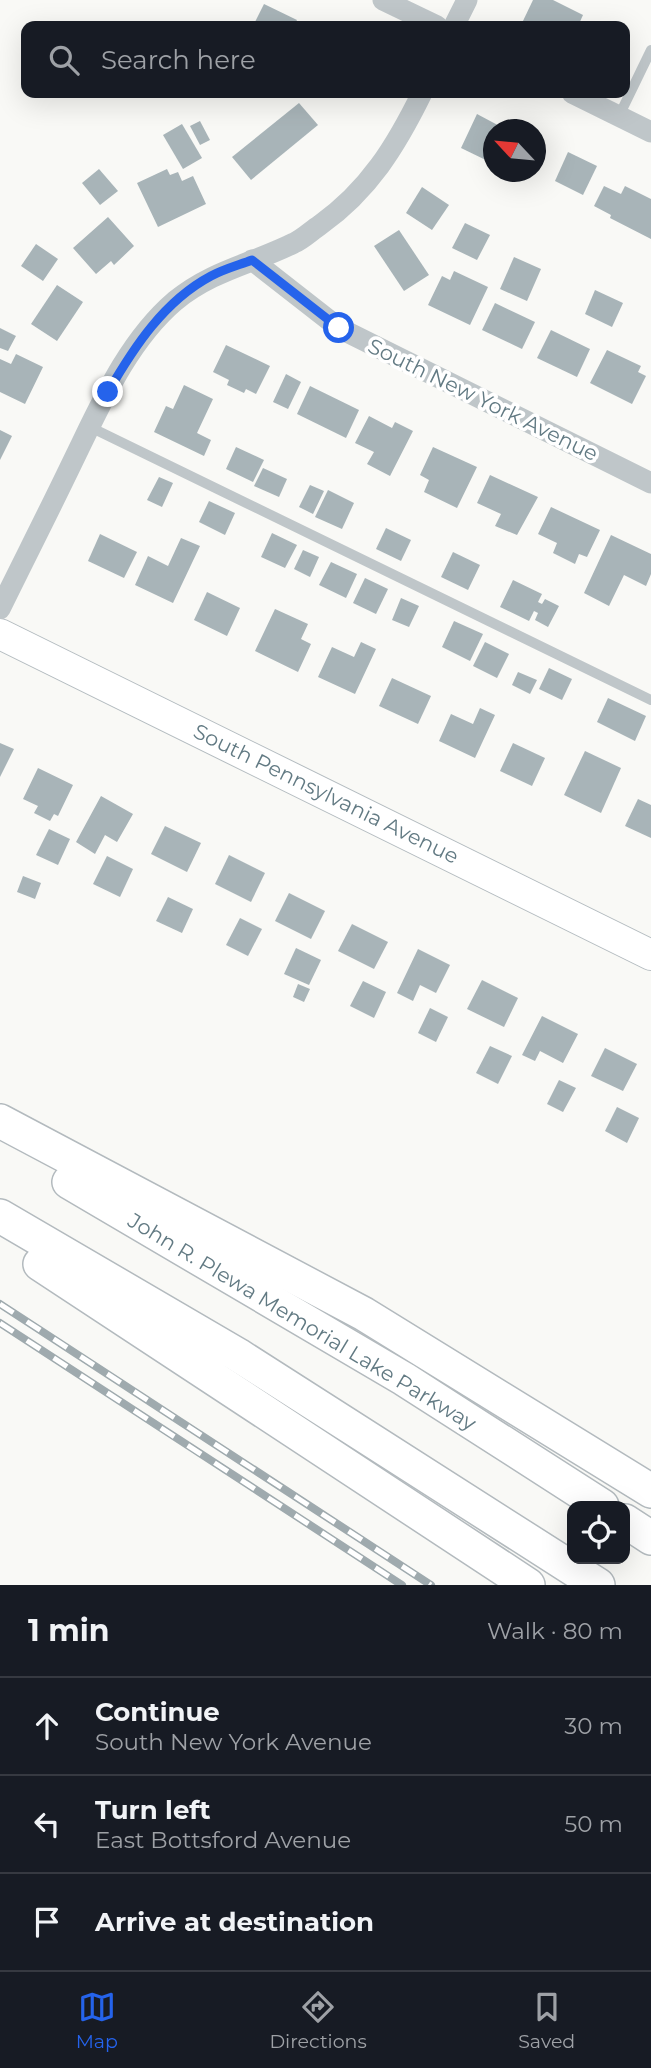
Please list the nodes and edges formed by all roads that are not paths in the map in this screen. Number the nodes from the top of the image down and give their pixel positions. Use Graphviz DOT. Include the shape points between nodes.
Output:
graph roads {
  1 [pos="383,0"];
  2 [pos="467,0"];
  3 [pos="427,21"];
  4 [pos="456,21"];
  5 [pos="651,50"];
  6 [pos="630,93"];
  7 [pos="420,98"];
  8 [pos="582,98"];
  9 [pos="628,98"];
  10 [pos="619,116"];
  11 [pos="651,132"];
  12 [pos="252,260"];
  13 [pos="90,427"];
  14 [pos="651,483"];
  15 [pos="0,609"];
  16 [pos="0,634"];
  17 [pos="651,700"];
  18 [pos="651,954"];
  19 [pos="0,1121"];
  20 [pos="0,1141"];
  21 [pos="0,1216"];
  22 [pos="0,1238"];
  23 [pos="651,1491"];
  24 [pos="594,1501"];
  25 [pos="630,1524"];
  26 [pos="651,1538"];
  27 [pos="528,1585"];
  28 [pos="598,1585"];
  1 -- 3 [label="street"];
  2 -- 4 [label="street"];
  5 -- 6 [label="lane"];
  7 -- 12 [label="street" via="367,185 295,243"];
  8 -- 10 [label="street"];
  9 -- 10 [label="lane"];
  10 -- 11 [label="street"];
  12 -- 13 [label="street" via="212,275 174,302 129,355"];
  12 -- 14 [label="street, South New York Avenue" via="339,328"];
  13 -- 15 [label="street"];
  13 -- 17 [label="lane"];
  16 -- 18 [label="street, South Pennsylvania Avenue"];
  19 -- 23 [label="main road" via="364,1314"];
  20 -- 24 [label="main road, John R. Plewa Memorial Lake Parkway" via="404,1380"];
  21 -- 28 [label="main road" via="238,1355"];
  22 -- 27 [label="main road"];
  25 -- 26 [label="main road"];
}
